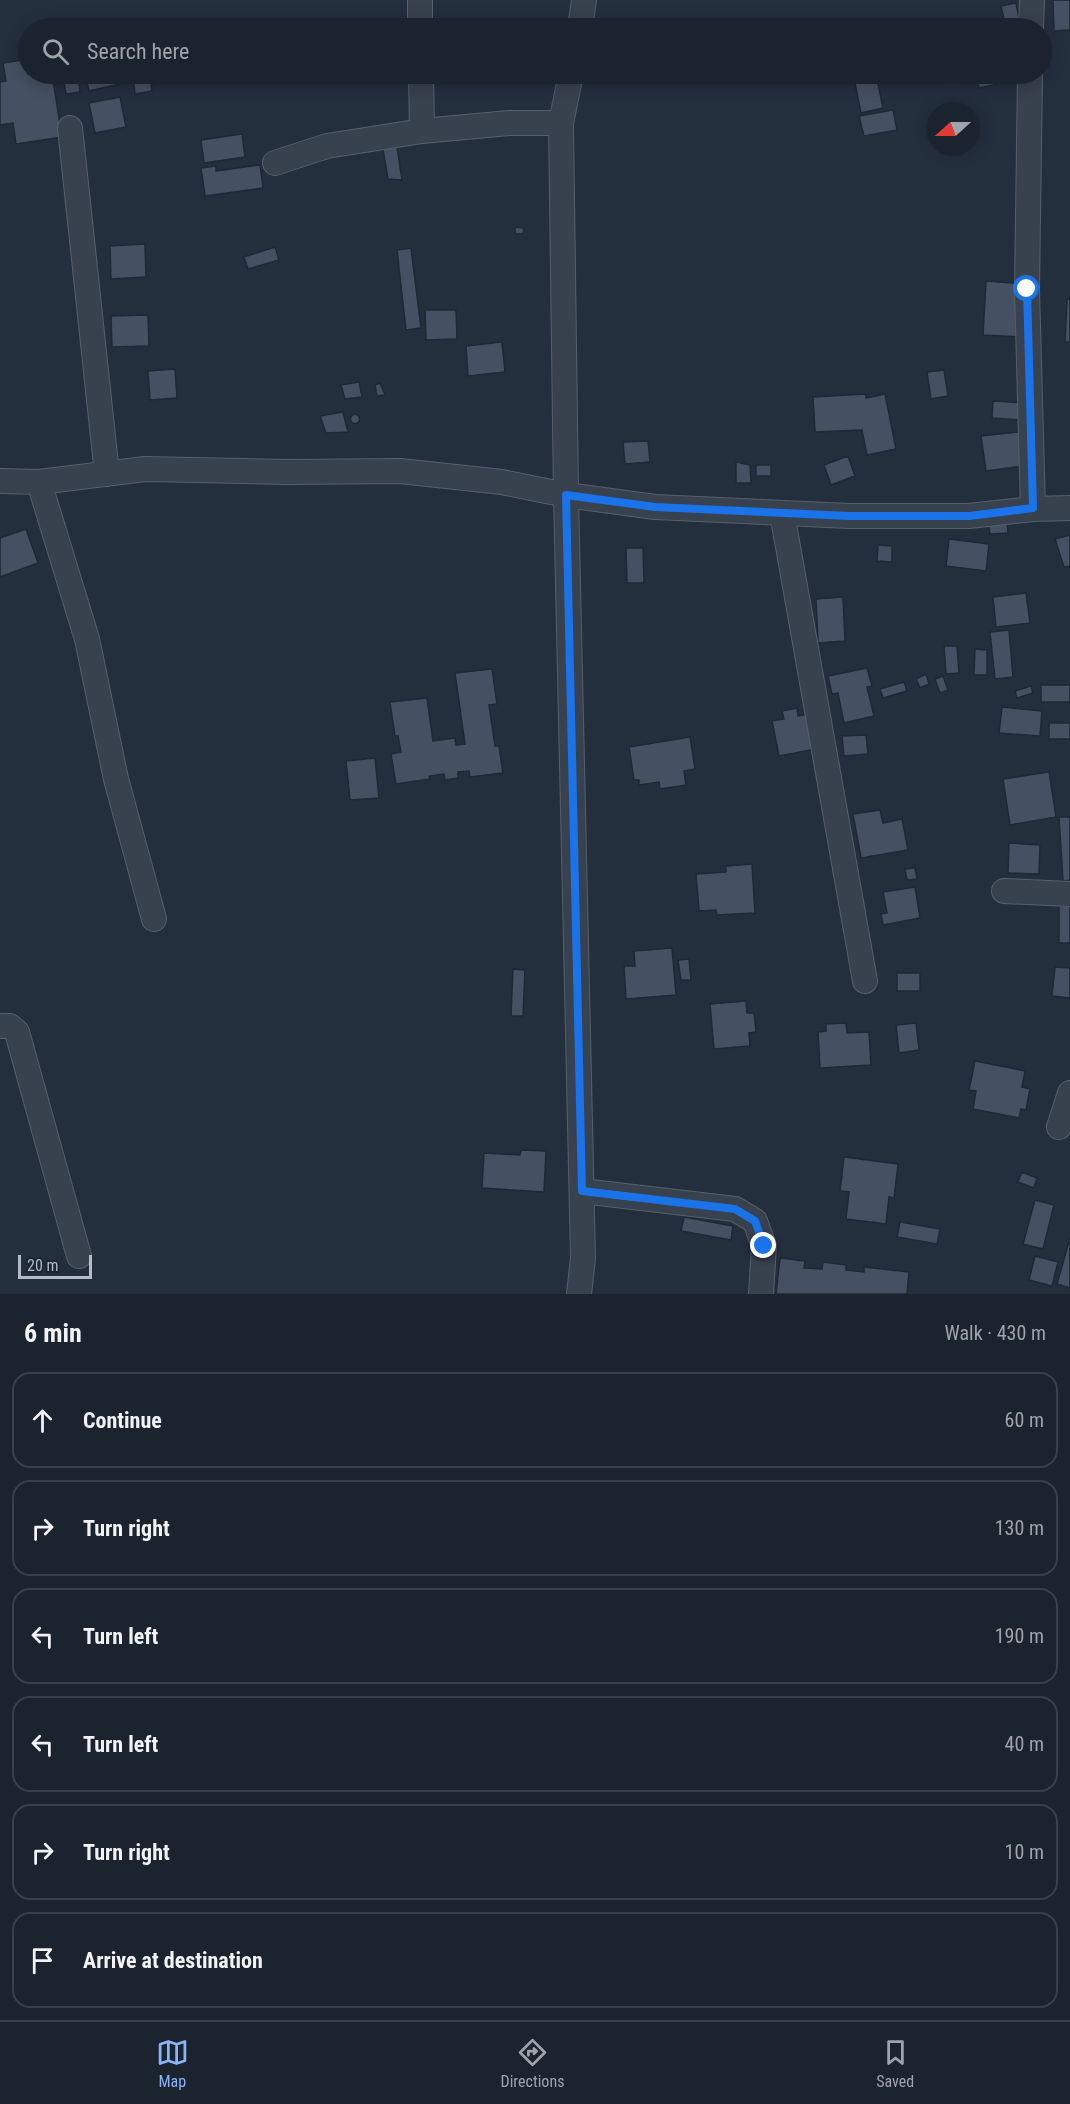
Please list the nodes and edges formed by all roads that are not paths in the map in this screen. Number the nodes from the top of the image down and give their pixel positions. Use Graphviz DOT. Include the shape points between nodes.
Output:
graph roads {
  1 [pos="420,0"];
  2 [pos="584,0"];
  3 [pos="1032,0"];
  4 [pos="420,18"];
  5 [pos="581,18"];
  6 [pos="1031,18"];
  7 [pos="421,84"];
  8 [pos="569,84"];
  9 [pos="1030,84"];
  10 [pos="561,123"];
  11 [pos="70,128"];
  12 [pos="422,131"];
  13 [pos="275,163"];
  14 [pos="107,474"];
  15 [pos="0,481"];
  16 [pos="39,482"];
  17 [pos="566,495"];
  18 [pos="1033,508"];
  19 [pos="1070,508"];
  20 [pos="782,513"];
  21 [pos="1004,891"];
  22 [pos="1070,894"];
  23 [pos="154,919"];
  24 [pos="865,981"];
  25 [pos="0,1026"];
  26 [pos="1070,1093"];
  27 [pos="1059,1127"];
  28 [pos="582,1191"];
  29 [pos="80,1256"];
  30 [pos="579,1294"];
  31 [pos="760,1294"];
  1 -- 4 [label="street"];
  2 -- 5 [label="street"];
  3 -- 6 [label="street"];
  7 -- 12 [label="street"];
  8 -- 10 [label="street"];
  9 -- 18 [label="street" via="1027,289"];
  10 -- 12 [label="street"];
  10 -- 17 [label="street"];
  11 -- 14 [label="street"];
  12 -- 13 [label="street" via="327,146"];
  14 -- 16 [label="street"];
  14 -- 17 [label="street" via="145,469 400,471 502,482"];
  15 -- 16 [label="street"];
  16 -- 23 [label="street" via="87,639 116,779"];
  17 -- 20 [label="street" via="655,507"];
  17 -- 28 [label="street"];
  18 -- 19 [label="street"];
  18 -- 20 [label="street" via="969,516"];
  20 -- 24 [label="street"];
  21 -- 22 [label="street"];
  25 -- 29 [label="street" via="10,1026 17,1032"];
  26 -- 27 [label="street"];
  28 -- 30 [label="street"];
  28 -- 31 [label="street" via="735,1209 755,1221 764,1246"];
}
